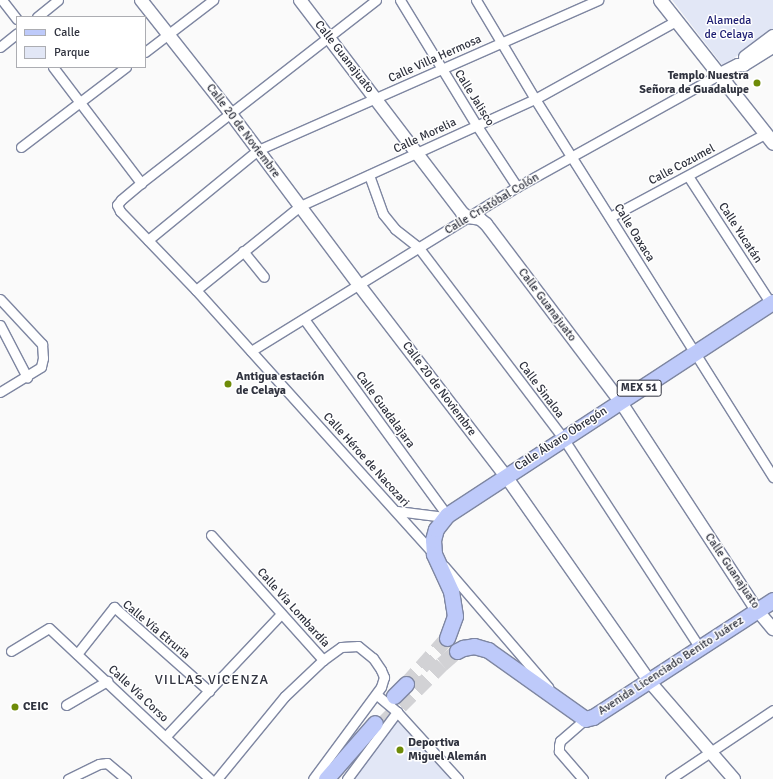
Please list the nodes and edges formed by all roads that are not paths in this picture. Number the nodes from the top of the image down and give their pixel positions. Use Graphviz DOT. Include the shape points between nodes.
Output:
graph roads {
  1 [pos="2,0"];
  2 [pos="58,0"];
  3 [pos="141,0"];
  4 [pos="213,0"];
  5 [pos="300,0"];
  6 [pos="376,0"];
  7 [pos="400,0"];
  8 [pos="476,0"];
  9 [pos="598,0"];
  10 [pos="660,0"];
  11 [pos="38,16"];
  12 [pos="16,18"];
  13 [pos="676,21"];
  14 [pos="16,34"];
  15 [pos="168,34"];
  16 [pos="773,36"];
  17 [pos="329,38"];
  18 [pos="502,42"];
  19 [pos="0,47"];
  20 [pos="773,47"];
  21 [pos="146,51"];
  22 [pos="738,65"];
  23 [pos="54,68"];
  24 [pos="125,68"];
  25 [pos="441,69"];
  26 [pos="718,75"];
  27 [pos="376,98"];
  28 [pos="535,99"];
  29 [pos="80,102"];
  30 [pos="231,114"];
  31 [pos="477,126"];
  32 [pos="769,138"];
  33 [pos="21,147"];
  34 [pos="258,150"];
  35 [pos="418,153"];
  36 [pos="572,156"];
  37 [pos="368,175"];
  38 [pos="688,176"];
  39 [pos="141,183"];
  40 [pos="516,187"];
  41 [pos="300,206"];
  42 [pos="468,217"];
  43 [pos="610,217"];
  44 [pos="148,240"];
  45 [pos="419,248"];
  46 [pos="244,252"];
  47 [pos="264,277"];
  48 [pos="359,286"];
  49 [pos="196,290"];
  50 [pos="0,299"];
  51 [pos="772,303"];
  52 [pos="304,319"];
  53 [pos="0,325"];
  54 [pos="251,351"];
  55 [pos="695,352"];
  56 [pos="27,377"];
  57 [pos="0,392"];
  58 [pos="620,401"];
  59 [pos="563,438"];
  60 [pos="505,475"];
  61 [pos="773,477"];
  62 [pos="397,511"];
  63 [pos="446,516"];
  64 [pos="211,535"];
  65 [pos="434,554"];
  66 [pos="773,600"];
  67 [pos="757,610"];
  68 [pos="281,614"];
  69 [pos="773,629"];
  70 [pos="447,638"];
  71 [pos="699,647"];
  72 [pos="11,651"];
  73 [pos="457,651"];
  74 [pos="77,654"];
  75 [pos="323,660"];
  76 [pos="107,681"];
  77 [pos="649,681"];
  78 [pos="406,684"];
  79 [pos="209,691"];
  80 [pos="377,695"];
  81 [pos="394,696"];
  82 [pos="559,700"];
  83 [pos="66,705"];
  84 [pos="773,710"];
  85 [pos="397,712"];
  86 [pos="585,719"];
  87 [pos="166,736"];
  88 [pos="710,751"];
  89 [pos="68,779"];
  90 [pos="126,779"];
  91 [pos="210,779"];
  92 [pos="218,779"];
  93 [pos="313,779"];
  94 [pos="326,779"];
  95 [pos="337,779"];
  96 [pos="347,779"];
  97 [pos="458,779"];
  98 [pos="583,779"];
  99 [pos="670,779"];
  100 [pos="734,779"];
  1 -- 12 [label="street"];
  2 -- 11 [label="street"];
  3 -- 15 [label="street, Calle 20 de Noviembre"];
  4 -- 15 [label="street"];
  5 -- 17 [label="street, Calle Guanajuato"];
  6 -- 17 [label="street"];
  7 -- 25 [label="street, Calle Jalisco"];
  8 -- 18 [label="street, Calle Oaxaca"];
  9 -- 18 [label="street, Calle Villa Hermosa"];
  10 -- 13 [label="main road"];
  13 -- 26 [label="main road"];
  13 -- 28 [label="street, Calle Morelia"];
  14 -- 19 [label="street"];
  15 -- 21 [label="street"];
  15 -- 30 [label="street, Calle 20 de Noviembre"];
  16 -- 22 [label="street" via="741,59"];
  17 -- 27 [label="street, Calle Guanajuato"];
  17 -- 30 [label="street"];
  18 -- 25 [label="street, Calle Villa Hermosa"];
  18 -- 28 [label="street, Calle Oaxaca"];
  20 -- 22 [label="street" via="744,65"];
  22 -- 26 [label="street, Calle Cristóbal Colón"];
  23 -- 29 [label="street"];
  24 -- 29 [label="street"];
  25 -- 27 [label="street, Calle Villa Hermosa"];
  25 -- 31 [label="street, Calle Jalisco"];
  26 -- 32 [label="main road"];
  26 -- 36 [label="street, Calle Cristóbal Colón"];
  27 -- 34 [label="street, Calle Villa Hermosa"];
  27 -- 35 [label="street, Calle Guanajuato"];
  28 -- 31 [label="street, Calle Morelia"];
  28 -- 36 [label="street, Calle Oaxaca"];
  29 -- 33 [label="street"];
  29 -- 39 [label="street"];
  30 -- 34 [label="street, Calle 20 de Noviembre"];
  30 -- 39 [label="street"];
  31 -- 35 [label="street, Calle Morelia"];
  31 -- 40 [label="street, Calle Jalisco"];
  32 -- 38 [label="street, Calle Cozumel"];
  34 -- 41 [label="street, Calle 20 de Noviembre"];
  34 -- 44 [label="street, Calle Villa Hermosa"];
  35 -- 37 [label="street, Calle Morelia"];
  35 -- 42 [label="street, Calle Guanajuato"];
  36 -- 40 [label="street, Calle Cristóbal Colón"];
  36 -- 43 [label="street, Calle Oaxaca"];
  37 -- 41 [label="street, Calle Morelia"];
  37 -- 45 [label="street, Calle Sinaloa" via="383,214 395,229"];
  38 -- 43 [label="street, Calle Cozumel"];
  38 -- 51 [label="street, Calle Yucatán"];
  39 -- 44 [label="street, Calle Héroe de Nacozari" via="120,200 118,205 120,211"];
  40 -- 42 [label="street, Calle Cristóbal Colón"];
  41 -- 46 [label="street, Calle Morelia"];
  41 -- 48 [label="street, Calle 20 de Noviembre"];
  42 -- 45 [label="street, Calle Cristóbal Colón"];
  42 -- 58 [label="street, Calle Guanajuato" via="480,219 486,224"];
  43 -- 55 [label="street, Calle Oaxaca"];
  44 -- 49 [label="street, Calle Héroe de Nacozari"];
  45 -- 48 [label="street, Calle Cristóbal Colón"];
  45 -- 59 [label="street, Calle Sinaloa"];
  46 -- 47 [label="street"];
  46 -- 49 [label="street, Calle Morelia"];
  48 -- 52 [label="street, Calle Cristóbal Colón"];
  48 -- 60 [label="street, Calle 20 de Noviembre"];
  49 -- 54 [label="street, Calle Héroe de Nacozari"];
  50 -- 56 [label="street" via="42,344 41,367"];
  51 -- 55 [label="main road, Calle Álvaro Obregón / MEX 51"];
  52 -- 54 [label="street, Calle Cristóbal Colón"];
  52 -- 63 [label="street, Calle Guadalajara"];
  53 -- 56 [label="street"];
  54 -- 62 [label="street, Calle Héroe de Nacozari"];
  55 -- 58 [label="main road, Calle Álvaro Obregón / MEX 51"];
  55 -- 61 [label="street, Calle Oaxaca"];
  56 -- 57 [label="street"];
  58 -- 59 [label="main road, Calle Álvaro Obregón / MEX 51"];
  58 -- 67 [label="street, Calle Guanajuato"];
  59 -- 60 [label="main road, Calle Álvaro Obregón / MEX 51"];
  59 -- 71 [label="street, Calle Sinaloa"];
  60 -- 63 [label="main road, Calle Álvaro Obregón"];
  60 -- 77 [label="street, Calle 20 de Noviembre"];
  62 -- 63 [label="street"];
  62 -- 65 [label="street, Calle Héroe de Nacozari"];
  63 -- 65 [label="main road, Calle Álvaro Obregón" via="436,529 433,540"];
  64 -- 68 [label="street, Calle Vía Lombardía"];
  65 -- 70 [label="main road" via="451,591 455,616"];
  65 -- 82 [label="street, Calle Héroe de Nacozari"];
  66 -- 67 [label="main road, Avenida Licenciado Benito Juárez"];
  67 -- 69 [label="street, Calle Guanajuato"];
  67 -- 71 [label="main road, Avenida Licenciado Benito Juárez"];
  68 -- 75 [label="street, Calle Vía Lombardía"];
  68 -- 79 [label="street"];
  71 -- 77 [label="main road, Avenida Licenciado Benito Juárez"];
  72 -- 74 [label="street, Calle Vía Corso" via="49,628"];
  73 -- 82 [label="main road" via="474,646 488,650"];
  74 -- 76 [label="street, Calle Vía Corso"];
  74 -- 79 [label="street, Calle Vía Etruria" via="114,607"];
  75 -- 80 [label="street, Calle Vía Lombardía" via="341,647 358,646 373,658 384,677"];
  75 -- 92 [label="street" via="285,696"];
  76 -- 83 [label="street"];
  76 -- 87 [label="street, Calle Vía Corso"];
  77 -- 86 [label="main road, Avenida Licenciado Benito Juárez" via="593,717"];
  77 -- 88 [label="street, Calle 20 de Noviembre"];
  78 -- 81 [label="main road"];
  79 -- 87 [label="street"];
  80 -- 85 [label="street"];
  80 -- 93 [label="street"];
  82 -- 86 [label="main road"];
  84 -- 88 [label="street"];
  85 -- 96 [label="street"];
  85 -- 97 [label="street"];
  86 -- 98 [label="street" via="560,741 558,746 559,751"];
  87 -- 91 [label="street, Calle Vía Corso"];
  88 -- 99 [label="street"];
  88 -- 100 [label="street, Calle 20 de Noviembre"];
  89 -- 90 [label="street" via="99,764 107,763"];
  94 -- 95 [label="main road" via="377,725"];
}
